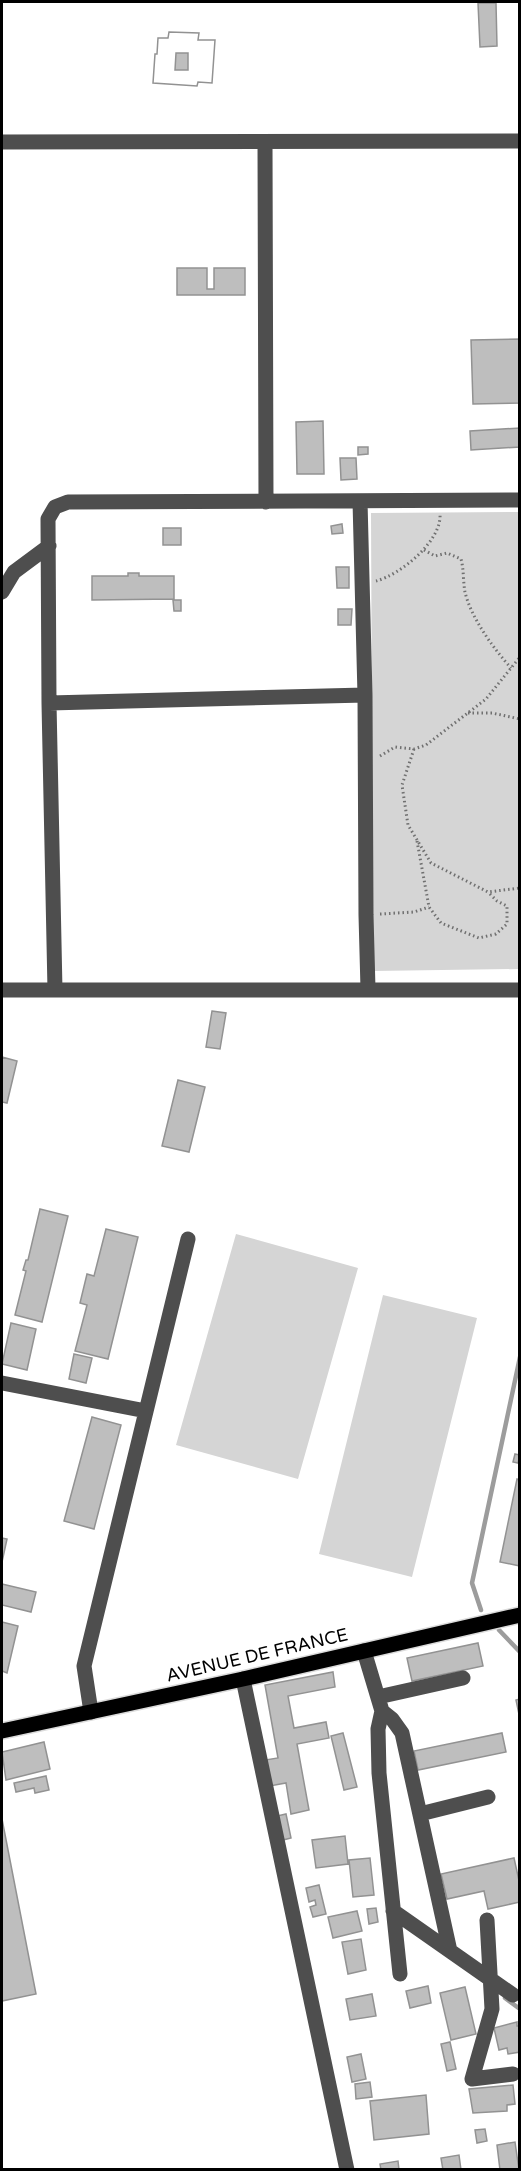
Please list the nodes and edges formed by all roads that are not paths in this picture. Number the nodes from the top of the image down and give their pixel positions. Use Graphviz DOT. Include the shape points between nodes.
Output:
graph roads {
  1 [pos="519,141"];
  2 [pos="2,142"];
  3 [pos="265,142"];
  4 [pos="519,500"];
  5 [pos="360,501"];
  6 [pos="266,502"];
  7 [pos="49,546"];
  8 [pos="2,592"];
  9 [pos="365,695"];
  10 [pos="49,703"];
  11 [pos="368,989"];
  12 [pos="2,990"];
  13 [pos="55,990"];
  14 [pos="519,990"];
  15 [pos="188,1239"];
  16 [pos="2,1383"];
  17 [pos="146,1411"];
  18 [pos="519,1615"];
  19 [pos="364,1651"];
  20 [pos="463,1678"];
  21 [pos="243,1679"];
  22 [pos="380,1704"];
  23 [pos="91,1712"];
  24 [pos="2,1731"];
  25 [pos="489,1797"];
  26 [pos="420,1814"];
  27 [pos="393,1911"];
  28 [pos="487,1920"];
  29 [pos="450,1951"];
  30 [pos="400,1974"];
  31 [pos="490,1979"];
  32 [pos="513,1995"];
  33 [pos="513,2074"];
  34 [pos="347,2169"];
  1 -- 3 [label="street"];
  2 -- 3 [label="street"];
  3 -- 6 [label="street"];
  4 -- 5 [label="street"];
  5 -- 6 [label="street"];
  5 -- 9 [label="street"];
  6 -- 7 [label="street" via="68,502 51,512"];
  7 -- 8 [label="street" via="14,572"];
  7 -- 10 [label="street"];
  9 -- 10 [label="street"];
  9 -- 11 [label="street"];
  10 -- 13 [label="street"];
  11 -- 13 [label="street"];
  11 -- 14 [label="street"];
  12 -- 13 [label="street"];
  15 -- 17 [label="street"];
  16 -- 17 [label="street"];
  17 -- 23 [label="street" via="84,1666"];
  18 -- 19 [label="main road, AVENUE DE FRANCE"];
  19 -- 21 [label="main road, AVENUE DE FRANCE"];
  19 -- 22 [label="street"];
  20 -- 22 [label="street"];
  21 -- 23 [label="main road, AVENUE DE FRANCE"];
  21 -- 34 [label="street"];
  22 -- 26 [label="street" via="402,1732"];
  22 -- 27 [label="street" via="379,1773"];
  23 -- 24 [label="main road, AVENUE DE FRANCE"];
  25 -- 26 [label="street"];
  26 -- 29 [label="street"];
  27 -- 29 [label="street"];
  27 -- 30 [label="street"];
  28 -- 31 [label="street"];
  29 -- 31 [label="street"];
  31 -- 32 [label="street"];
  31 -- 33 [label="street" via="492,2009 472,2079"];
}
